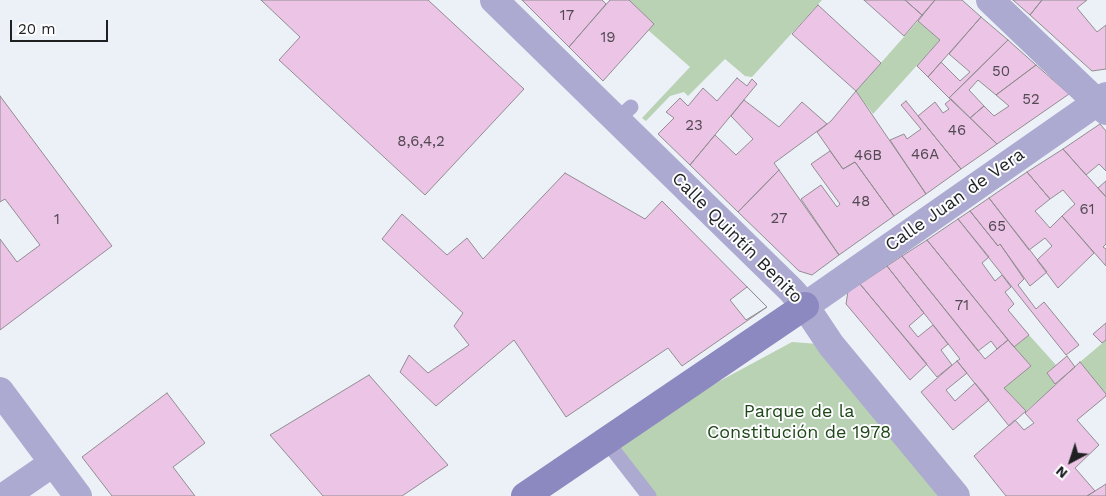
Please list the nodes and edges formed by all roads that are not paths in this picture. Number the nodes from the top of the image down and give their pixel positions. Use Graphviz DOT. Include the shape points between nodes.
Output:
graph roads {
  1 [pos="494,0"];
  2 [pos="990,0"];
  3 [pos="1103,103"];
  4 [pos="805,306"];
  5 [pos="0,391"];
  6 [pos="607,442"];
  7 [pos="53,463"];
  8 [pos="5,496"];
  9 [pos="78,496"];
  10 [pos="525,496"];
  11 [pos="649,496"];
  12 [pos="956,496"];
  1 -- 4 [label="street, Calle Quintín Benito" via="624,114"];
  2 -- 3 [label="street"];
  3 -- 4 [label="street, Calle Juan de Vera"];
  4 -- 6 [label="street"];
  4 -- 12 [label="street, Calle Quintín Benito" via="831,345"];
  5 -- 7 [label="street"];
  6 -- 10 [label="street"];
  6 -- 11 [label="lane"];
  7 -- 8 [label="street"];
  7 -- 9 [label="street"];
}
